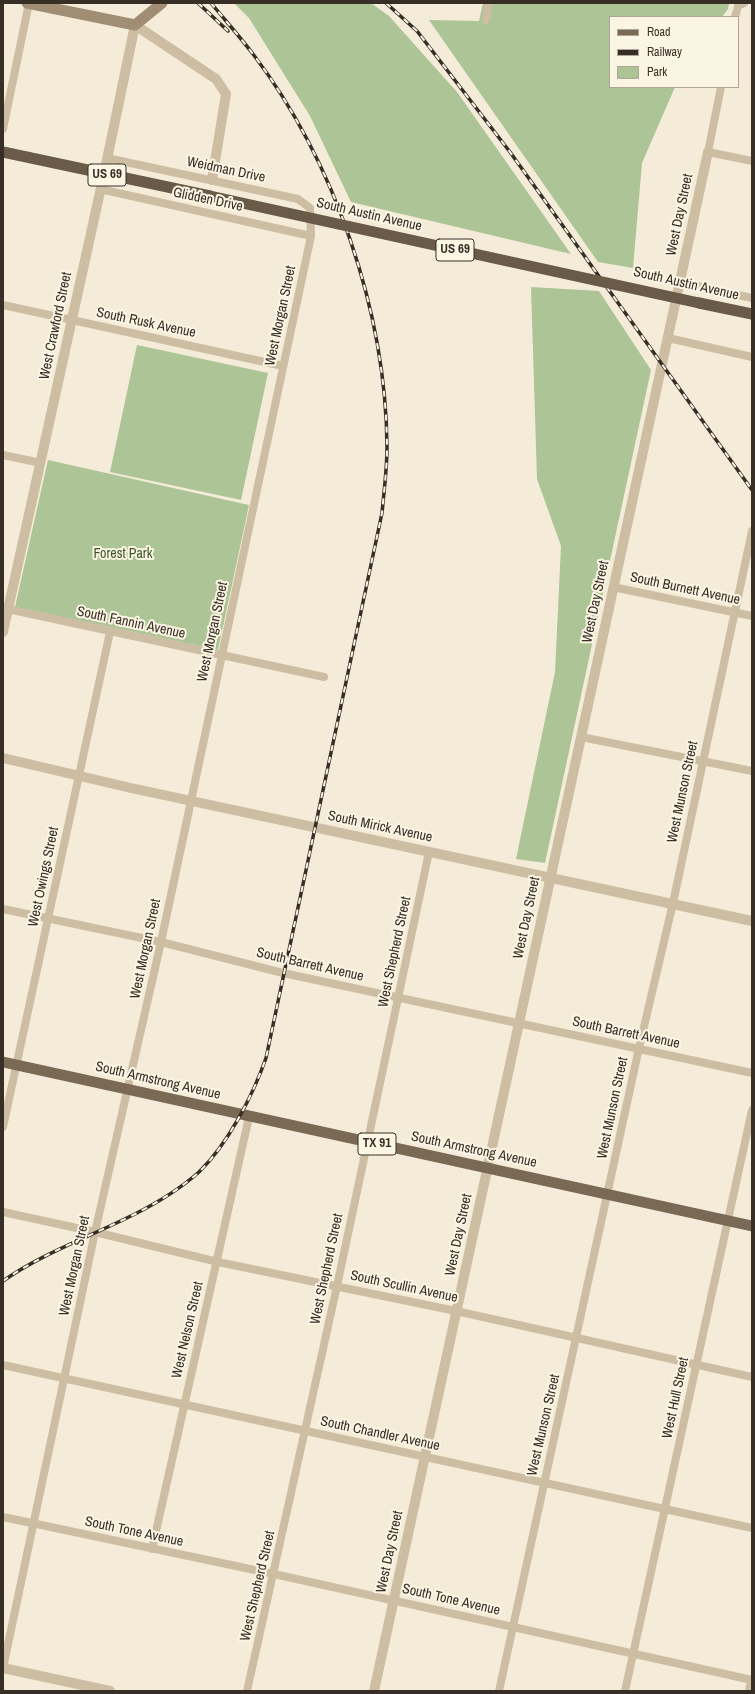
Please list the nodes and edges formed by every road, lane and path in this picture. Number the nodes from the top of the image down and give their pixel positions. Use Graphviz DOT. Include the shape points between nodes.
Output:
graph roads {
  1 [pos="28,3"];
  2 [pos="162,3"];
  3 [pos="489,3"];
  4 [pos="741,4"];
  5 [pos="735,16"];
  6 [pos="486,20"];
  7 [pos="135,25"];
  8 [pos="721,88"];
  9 [pos="3,129"];
  10 [pos="3,152"];
  11 [pos="708,152"];
  12 [pos="108,158"];
  13 [pos="752,161"];
  14 [pos="104,174"];
  15 [pos="212,180"];
  16 [pos="100,189"];
  17 [pos="311,236"];
  18 [pos="680,282"];
  19 [pos="752,298"];
  20 [pos="3,305"];
  21 [pos="752,314"];
  22 [pos="72,320"];
  23 [pos="668,338"];
  24 [pos="752,357"];
  25 [pos="283,366"];
  26 [pos="3,455"];
  27 [pos="41,463"];
  28 [pos="752,531"];
  29 [pos="613,586"];
  30 [pos="5,609"];
  31 [pos="734,612"];
  32 [pos="752,616"];
  33 [pos="3,632"];
  34 [pos="110,632"];
  35 [pos="221,655"];
  36 [pos="324,677"];
  37 [pos="581,737"];
  38 [pos="3,758"];
  39 [pos="703,761"];
  40 [pos="752,771"];
  41 [pos="80,776"];
  42 [pos="190,801"];
  43 [pos="429,852"];
  44 [pos="550,878"];
  45 [pos="673,904"];
  46 [pos="3,909"];
  47 [pos="49,920"];
  48 [pos="752,921"];
  49 [pos="161,942"];
  50 [pos="399,997"];
  51 [pos="519,1024"];
  52 [pos="639,1048"];
  53 [pos="3,1062"];
  54 [pos="17,1065"];
  55 [pos="752,1073"];
  56 [pos="127,1089"];
  57 [pos="752,1110"];
  58 [pos="250,1116"];
  59 [pos="3,1127"];
  60 [pos="368,1142"];
  61 [pos="488,1167"];
  62 [pos="607,1194"];
  63 [pos="3,1212"];
  64 [pos="728,1220"];
  65 [pos="752,1226"];
  66 [pos="95,1232"];
  67 [pos="218,1262"];
  68 [pos="337,1286"];
  69 [pos="456,1310"];
  70 [pos="576,1338"];
  71 [pos="696,1364"];
  72 [pos="3,1365"];
  73 [pos="752,1376"];
  74 [pos="64,1379"];
  75 [pos="184,1405"];
  76 [pos="305,1430"];
  77 [pos="425,1457"];
  78 [pos="544,1483"];
  79 [pos="664,1510"];
  80 [pos="3,1517"];
  81 [pos="35,1524"];
  82 [pos="752,1528"];
  83 [pos="152,1549"];
  84 [pos="274,1574"];
  85 [pos="394,1601"];
  86 [pos="513,1627"];
  87 [pos="633,1653"];
  88 [pos="3,1668"];
  89 [pos="752,1681"];
  90 [pos="110,1691"];
  91 [pos="247,1691"];
  92 [pos="374,1691"];
  93 [pos="500,1691"];
  94 [pos="625,1691"];
  95 [pos="750,1691"];
  1 -- 7 [label="main road"];
  1 -- 9 [label="street"];
  2 -- 7 [label="main road"];
  3 -- 6 [label="street"];
  4 -- 5 [label="street"];
  7 -- 12 [label="street, West Crawford Street"];
  7 -- 15 [label="street" via="216,80 226,94"];
  8 -- 11 [label="street"];
  10 -- 14 [label="highway, South Austin Avenue / US 69"];
  11 -- 13 [label="street"];
  11 -- 18 [label="street, West Day Street"];
  12 -- 14 [label="street, West Crawford Street"];
  12 -- 15 [label="street, Weidman Drive"];
  14 -- 16 [label="street, West Crawford Street"];
  14 -- 21 [label="highway, South Austin Avenue / US 69, bridge"];
  15 -- 17 [label="street, Weidman Drive" via="298,199 310,208"];
  16 -- 17 [label="street, Glidden Drive"];
  16 -- 22 [label="street, West Crawford Street"];
  17 -- 25 [label="street, West Morgan Street"];
  18 -- 19 [label="street"];
  18 -- 23 [label="street, West Day Street"];
  20 -- 22 [label="street, South Rusk Avenue"];
  22 -- 25 [label="street, South Rusk Avenue"];
  22 -- 27 [label="street, West Crawford Street"];
  23 -- 24 [label="street"];
  23 -- 29 [label="street, West Day Street"];
  25 -- 35 [label="street, West Morgan Street"];
  26 -- 27 [label="street"];
  27 -- 30 [label="street, West Crawford Street"];
  28 -- 31 [label="street, West Munson Street"];
  29 -- 31 [label="street, South Burnett Avenue"];
  29 -- 37 [label="street, West Day Street"];
  30 -- 33 [label="street, West Crawford Street"];
  30 -- 34 [label="street, South Fannin Avenue"];
  31 -- 32 [label="street, South Burnett Avenue"];
  31 -- 39 [label="street, West Munson Street"];
  34 -- 35 [label="street, South Fannin Avenue"];
  34 -- 41 [label="street, West Owings Street"];
  35 -- 36 [label="street, South Fannin Avenue"];
  35 -- 42 [label="street, West Morgan Street"];
  37 -- 39 [label="street"];
  37 -- 44 [label="street, West Day Street"];
  38 -- 41 [label="street, South Mirick Avenue"];
  39 -- 40 [label="street"];
  39 -- 45 [label="street, West Munson Street"];
  41 -- 42 [label="street, South Mirick Avenue"];
  41 -- 47 [label="street, West Owings Street"];
  42 -- 43 [label="street, South Mirick Avenue"];
  42 -- 49 [label="street, West Morgan Street"];
  43 -- 44 [label="street, South Mirick Avenue"];
  43 -- 50 [label="street, West Shepherd Street"];
  44 -- 45 [label="street, South Mirick Avenue"];
  44 -- 51 [label="street, West Day Street"];
  45 -- 48 [label="street, South Mirick Avenue"];
  45 -- 52 [label="street, West Munson Street"];
  46 -- 47 [label="street, South Barrett Avenue"];
  47 -- 49 [label="street, South Barrett Avenue"];
  47 -- 54 [label="street, West Owings Street"];
  49 -- 50 [label="street, South Barrett Avenue" via="283,973"];
  49 -- 56 [label="street, West Morgan Street"];
  50 -- 51 [label="street, South Barrett Avenue"];
  50 -- 60 [label="street, West Shepherd Street"];
  51 -- 52 [label="street, South Barrett Avenue"];
  51 -- 61 [label="street, West Day Street"];
  52 -- 55 [label="street, South Barrett Avenue"];
  52 -- 62 [label="street, West Munson Street"];
  53 -- 54 [label="main road, South Armstrong Avenue / TX 91"];
  54 -- 56 [label="main road, South Armstrong Avenue / TX 91"];
  54 -- 59 [label="street, West Owings Street"];
  56 -- 58 [label="main road, South Armstrong Avenue / TX 91"];
  56 -- 66 [label="street, West Morgan Street"];
  57 -- 64 [label="street, West Hull Street"];
  58 -- 60 [label="main road, South Armstrong Avenue / TX 91"];
  58 -- 67 [label="street, West Nelson Street"];
  60 -- 61 [label="main road, South Armstrong Avenue / TX 91"];
  60 -- 68 [label="street, West Shepherd Street"];
  61 -- 62 [label="main road, South Armstrong Avenue / TX 91"];
  61 -- 69 [label="street, West Day Street"];
  62 -- 64 [label="main road, South Armstrong Avenue / TX 91"];
  62 -- 70 [label="street, West Munson Street"];
  63 -- 66 [label="street, South Scullin Avenue"];
  64 -- 65 [label="main road, South Armstrong Avenue / TX 91"];
  64 -- 71 [label="street, West Hull Street"];
  66 -- 67 [label="street, South Scullin Avenue"];
  66 -- 74 [label="street, West Morgan Street"];
  67 -- 68 [label="street, South Scullin Avenue"];
  67 -- 75 [label="street, West Nelson Street"];
  68 -- 69 [label="street, South Scullin Avenue"];
  68 -- 76 [label="street, West Shepherd Street"];
  69 -- 70 [label="street, South Scullin Avenue"];
  69 -- 77 [label="street, West Day Street"];
  70 -- 71 [label="street, South Scullin Avenue"];
  70 -- 78 [label="street, West Munson Street"];
  71 -- 73 [label="street, South Scullin Avenue"];
  71 -- 79 [label="street, West Hull Street"];
  72 -- 74 [label="street, South Chandler Avenue"];
  74 -- 75 [label="street, South Chandler Avenue"];
  74 -- 81 [label="street, West Morgan Street"];
  75 -- 76 [label="street, South Chandler Avenue"];
  75 -- 83 [label="street, West Nelson Street"];
  76 -- 77 [label="street, South Chandler Avenue"];
  76 -- 84 [label="street, West Shepherd Street"];
  77 -- 78 [label="street, South Chandler Avenue"];
  77 -- 85 [label="street, West Day Street"];
  78 -- 79 [label="street, South Chandler Avenue"];
  78 -- 86 [label="street, West Munson Street"];
  79 -- 82 [label="street, South Chandler Avenue"];
  79 -- 87 [label="street, West Hull Street"];
  80 -- 81 [label="street, South Tone Avenue"];
  81 -- 83 [label="street, South Tone Avenue"];
  81 -- 88 [label="street, West Morgan Street"];
  83 -- 84 [label="street, South Tone Avenue"];
  84 -- 85 [label="street, South Tone Avenue"];
  84 -- 91 [label="street, West Shepherd Street"];
  85 -- 86 [label="street, South Tone Avenue"];
  85 -- 92 [label="street, West Day Street"];
  86 -- 87 [label="street, South Tone Avenue"];
  86 -- 93 [label="street, West Munson Street"];
  87 -- 89 [label="street, South Tone Avenue"];
  87 -- 94 [label="street, West Hull Street"];
  88 -- 90 [label="street"];
  89 -- 95 [label="street"];
}
